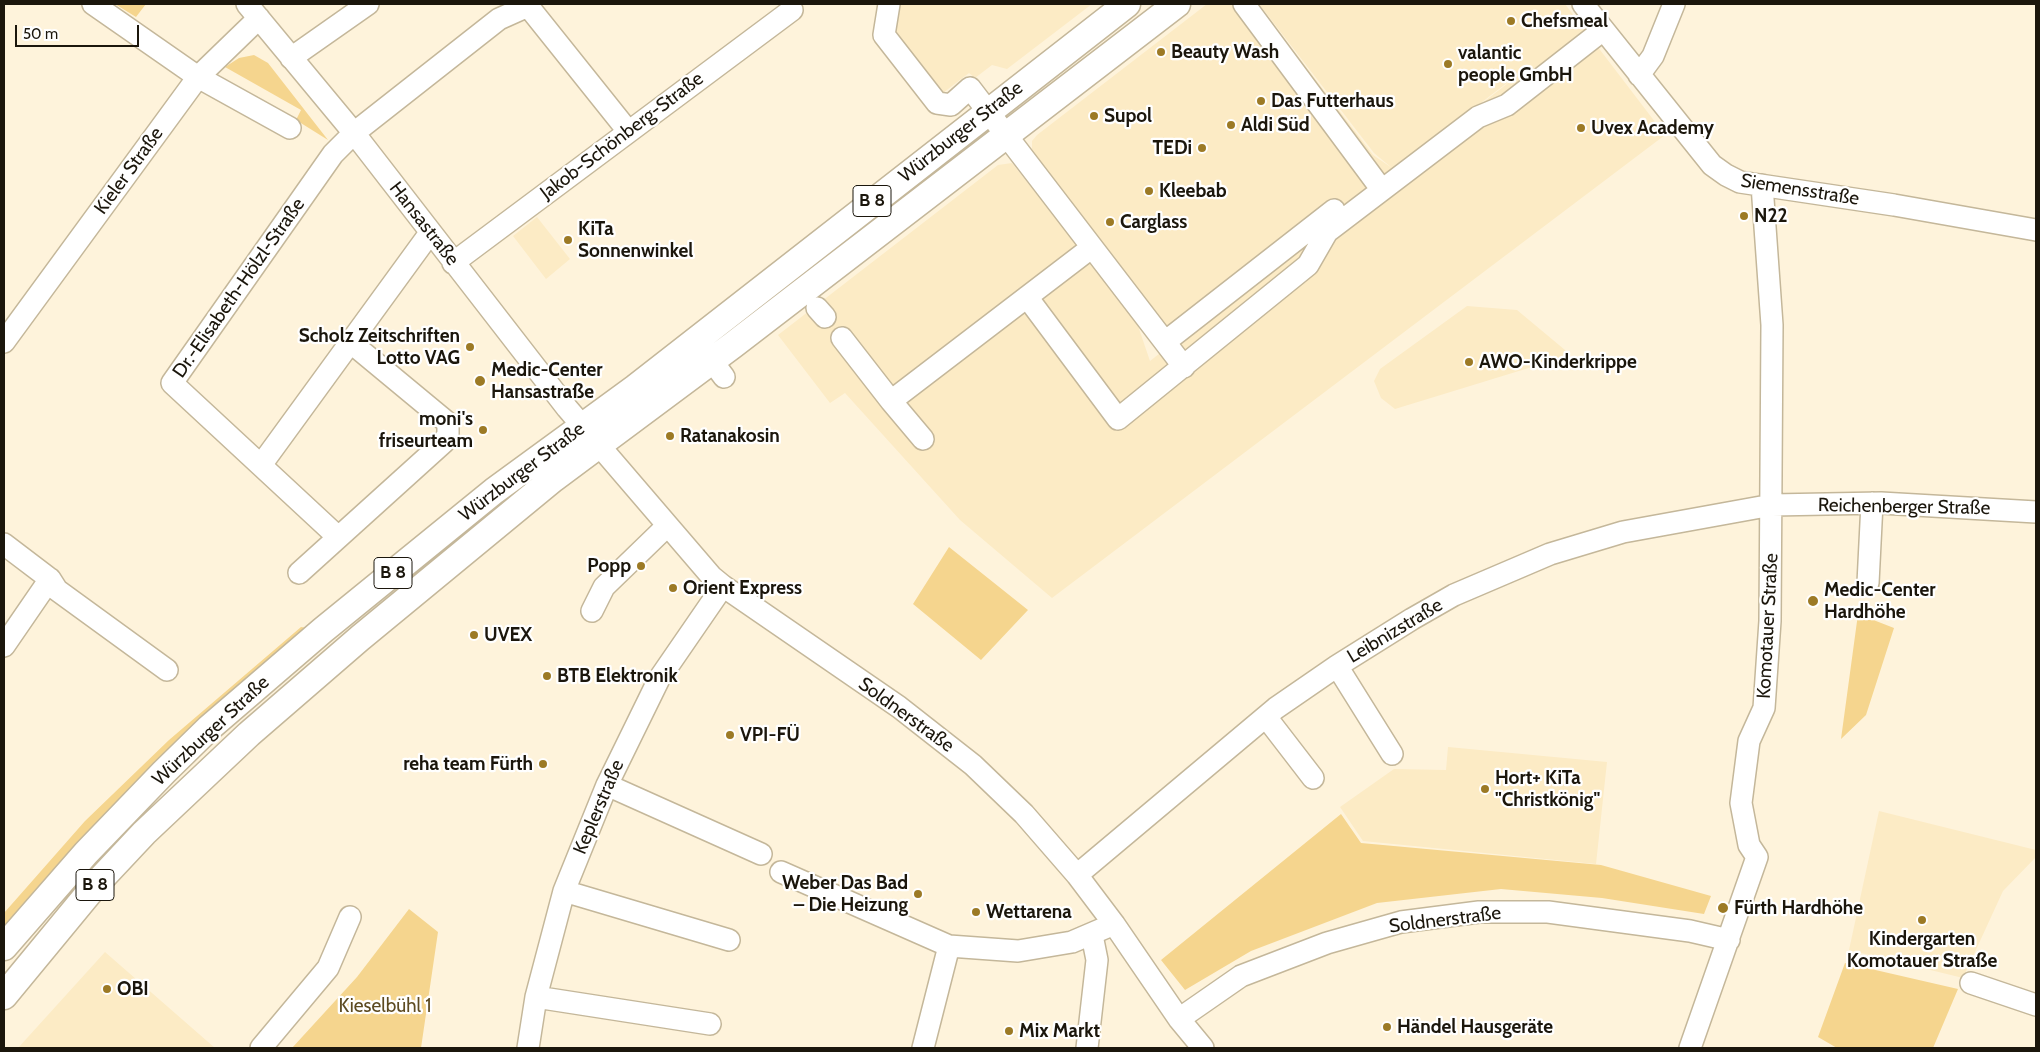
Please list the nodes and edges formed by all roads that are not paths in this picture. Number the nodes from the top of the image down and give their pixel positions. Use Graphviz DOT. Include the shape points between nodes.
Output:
graph roads {
  1 [pos="93,4"];
  2 [pos="368,4"];
  3 [pos="889,4"];
  4 [pos="1127,4"];
  5 [pos="1176,4"];
  6 [pos="1244,4"];
  7 [pos="1583,4"];
  8 [pos="1674,4"];
  9 [pos="792,10"];
  10 [pos="253,11"];
  11 [pos="1603,30"];
  12 [pos="291,58"];
  13 [pos="1639,75"];
  14 [pos="198,77"];
  15 [pos="988,111"];
  16 [pos="290,128"];
  17 [pos="628,131"];
  18 [pos="354,133"];
  19 [pos="1005,136"];
  20 [pos="1379,184"];
  21 [pos="1762,186"];
  22 [pos="2036,230"];
  23 [pos="430,232"];
  24 [pos="1091,248"];
  25 [pos="453,263"];
  26 [pos="1027,297"];
  27 [pos="6,335"];
  28 [pos="842,338"];
  29 [pos="350,341"];
  30 [pos="1165,342"];
  31 [pos="1184,367"];
  32 [pos="892,401"];
  33 [pos="591,435"];
  34 [pos="923,439"];
  35 [pos="261,466"];
  36 [pos="1872,503"];
  37 [pos="1772,506"];
  38 [pos="2036,512"];
  39 [pos="667,526"];
  40 [pos="338,537"];
  41 [pos="4,544"];
  42 [pos="299,573"];
  43 [pos="50,579"];
  44 [pos="1868,583"];
  45 [pos="722,586"];
  46 [pos="592,611"];
  47 [pos="4,646"];
  48 [pos="1337,666"];
  49 [pos="167,670"];
  50 [pos="1266,717"];
  51 [pos="1392,754"];
  52 [pos="1313,778"];
  53 [pos="606,785"];
  54 [pos="761,854"];
  55 [pos="781,872"];
  56 [pos="1077,875"];
  57 [pos="564,890"];
  58 [pos="350,917"];
  59 [pos="1114,924"];
  60 [pos="1092,935"];
  61 [pos="729,940"];
  62 [pos="1729,940"];
  63 [pos="949,946"];
  64 [pos="4,947"];
  65 [pos="1971,982"];
  66 [pos="4,996"];
  67 [pos="536,997"];
  68 [pos="2036,1005"];
  69 [pos="1179,1019"];
  70 [pos="710,1024"];
  71 [pos="261,1048"];
  72 [pos="528,1048"];
  73 [pos="924,1048"];
  74 [pos="1087,1048"];
  75 [pos="1203,1048"];
  76 [pos="1690,1048"];
  1 -- 14 [label="street"];
  2 -- 12 [label="street"];
  3 -- 15 [label="street" via="884,35 937,103 951,105 970,88"];
  4 -- 15 [label="main road, Würzburger Straße / B 8"];
  5 -- 19 [label="main road, Würzburger Straße / B 8"];
  6 -- 20 [label="street"];
  7 -- 11 [label="street, Siemensstraße"];
  8 -- 13 [label="street" via="1652,56"];
  9 -- 17 [label="street, Jakob-Schönberg-Straße"];
  10 -- 12 [label="street, Hansastraße"];
  10 -- 14 [label="street, Kieler Straße"];
  11 -- 13 [label="street, Siemensstraße"];
  11 -- 20 [label="street" via="1507,106 1478,117"];
  12 -- 18 [label="street, Hansastraße"];
  13 -- 21 [label="street, Siemensstraße" via="1712,165 1740,182"];
  14 -- 16 [label="street"];
  14 -- 27 [label="street, Kieler Straße"];
  15 -- 19 [label="street"];
  15 -- 33 [label="main road, Würzburger Straße / B 8" via="649,377"];
  17 -- 18 [label="street" via="528,6 499,19"];
  17 -- 25 [label="street, Jakob-Schönberg-Straße"];
  18 -- 23 [label="street, Hansastraße"];
  18 -- 35 [label="street, Dr.-Elisabeth-Hölzl-Straße" via="333,154 172,383"];
  19 -- 24 [label="street, Würzburger Straße"];
  19 -- 33 [label="main road, Würzburger Straße / B 8" via="718,369"];
  20 -- 30 [label="street"];
  20 -- 31 [label="street" via="1327,232 1308,265"];
  21 -- 22 [label="street, Siemensstraße" via="1894,204"];
  21 -- 37 [label="street, Komotauer Straße" via="1772,325"];
  23 -- 25 [label="street, Hansastraße"];
  23 -- 29 [label="street"];
  24 -- 26 [label="street"];
  24 -- 30 [label="street, Würzburger Straße"];
  25 -- 33 [label="street, Hansastraße"];
  26 -- 31 [label="street" via="1118,420"];
  26 -- 32 [label="street"];
  28 -- 32 [label="street"];
  29 -- 35 [label="street"];
  29 -- 40 [label="street" via="448,423 448,434 444,442"];
  30 -- 31 [label="street, Würzburger Straße"];
  32 -- 34 [label="street"];
  33 -- 39 [label="street, Soldnerstraße"];
  33 -- 64 [label="main road, Würzburger Straße / B 8" via="494,491 209,728 86,853"];
  33 -- 66 [label="main road, Würzburger Straße / B 8" via="513,510 195,783 98,882"];
  35 -- 40 [label="street"];
  36 -- 37 [label="street, Reichenberger Straße"];
  36 -- 38 [label="street, Reichenberger Straße"];
  36 -- 44 [label="street"];
  37 -- 48 [label="street, Leibnizstraße" via="1623,532 1550,554 1454,595"];
  37 -- 62 [label="street, Komotauer Straße" via="1770,620 1764,708 1749,741 1740,803 1749,845 1757,857"];
  39 -- 45 [label="street, Soldnerstraße"];
  39 -- 46 [label="street" via="604,587"];
  40 -- 42 [label="street"];
  41 -- 43 [label="street"];
  43 -- 47 [label="street"];
  43 -- 49 [label="street" via="57,590"];
  45 -- 53 [label="street, Keplerstraße" via="659,679"];
  45 -- 56 [label="street, Soldnerstraße" via="899,707 951,747 1024,814"];
  48 -- 50 [label="street, Leibnizstraße"];
  48 -- 51 [label="street"];
  50 -- 52 [label="street"];
  50 -- 56 [label="street, Leibnizstraße"];
  53 -- 54 [label="street"];
  53 -- 57 [label="street, Keplerstraße"];
  55 -- 63 [label="street"];
  56 -- 59 [label="street, Soldnerstraße"];
  57 -- 61 [label="street"];
  57 -- 67 [label="street, Keplerstraße"];
  58 -- 71 [label="street" via="328,968"];
  59 -- 60 [label="street"];
  59 -- 69 [label="street, Soldnerstraße"];
  60 -- 63 [label="street" via="1072,942 1018,951"];
  60 -- 74 [label="street" via="1097,960"];
  62 -- 69 [label="street, Soldnerstraße" via="1690,931 1548,912 1479,912 1401,922 1327,943 1241,976"];
  62 -- 76 [label="street, Komotauer Straße"];
  63 -- 73 [label="street"];
  65 -- 68 [label="street"];
  67 -- 70 [label="street"];
  67 -- 72 [label="street, Keplerstraße"];
  69 -- 75 [label="street, Soldnerstraße"];
}
